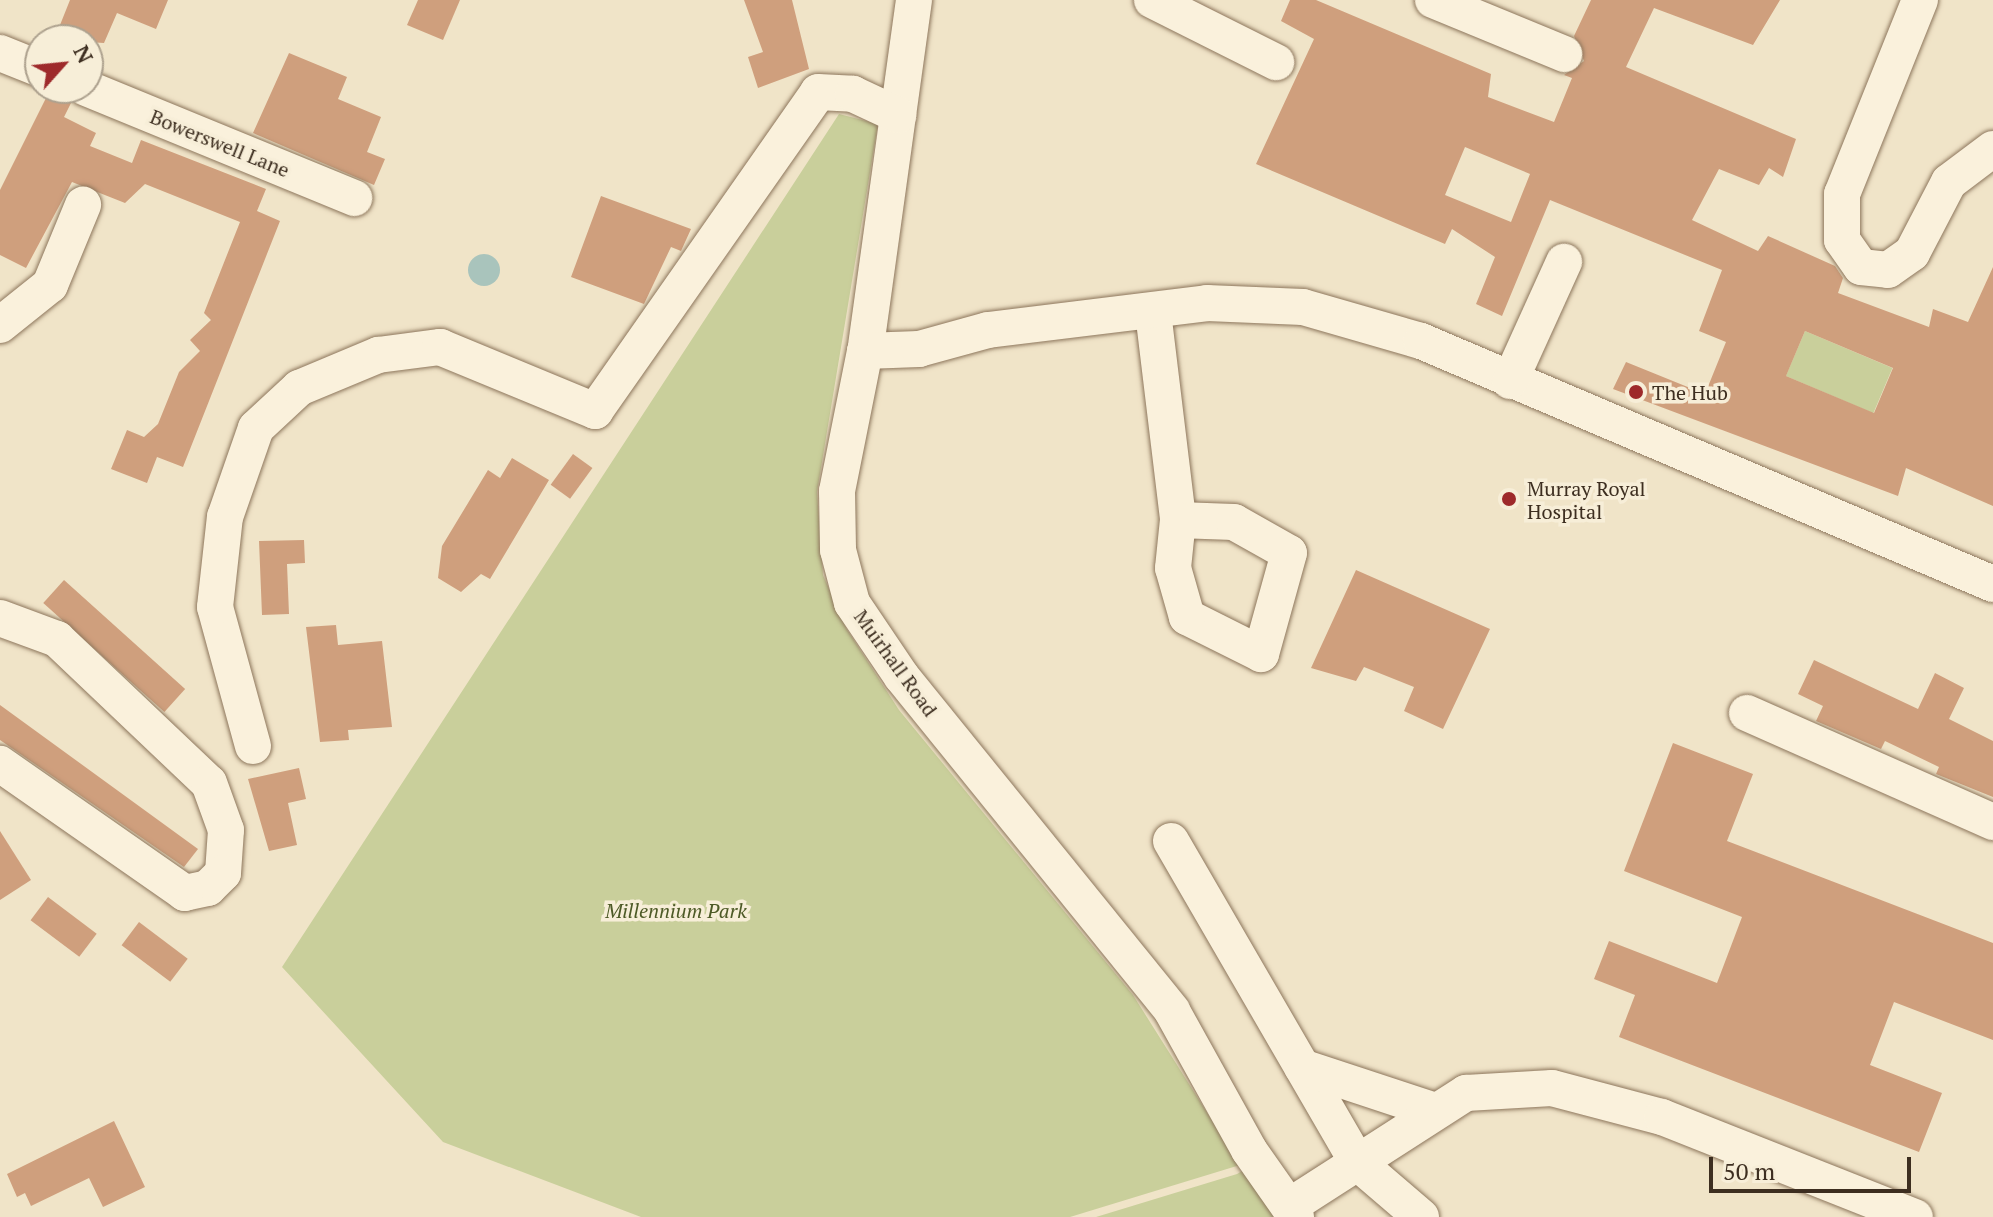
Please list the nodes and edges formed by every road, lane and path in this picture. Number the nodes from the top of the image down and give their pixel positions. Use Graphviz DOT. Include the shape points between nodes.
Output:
graph roads {
  1 [pos="914,0"];
  2 [pos="1152,0"];
  3 [pos="1920,0"];
  4 [pos="1448,3"];
  5 [pos="0,53"];
  6 [pos="1564,54"];
  7 [pos="1276,62"];
  8 [pos="24,63"];
  9 [pos="104,95"];
  10 [pos="898,115"];
  11 [pos="1993,149"];
  12 [pos="354,198"];
  13 [pos="83,205"];
  14 [pos="1564,262"];
  15 [pos="1153,312"];
  16 [pos="0,325"];
  17 [pos="865,351"];
  18 [pos="1510,381"];
  19 [pos="1178,520"];
  20 [pos="1993,584"];
  21 [pos="0,618"];
  22 [pos="1747,713"];
  23 [pos="253,746"];
  24 [pos="0,764"];
  25 [pos="1993,822"];
  26 [pos="1171,841"];
  27 [pos="1302,1067"];
  28 [pos="1435,1111"];
  29 [pos="1358,1163"];
  30 [pos="1294,1211"];
  31 [pos="1421,1217"];
  32 [pos="1915,1217"];
  1 -- 10 [label="street, Muirhall Road"];
  2 -- 7 [label="street"];
  3 -- 11 [label="street" via="1842,194 1842,240 1861,267 1888,270 1912,253 1949,182"];
  4 -- 6 [label="street"];
  5 -- 8 [label="street"];
  9 -- 12 [label="street, Bowerswell Lane"];
  10 -- 17 [label="street, Muirhall Road"];
  10 -- 23 [label="street" via="853,94 818,92 595,411 440,347 378,355 299,388 256,428 225,517 215,607"];
  13 -- 16 [label="street" via="50,285"];
  14 -- 18 [label="street"];
  15 -- 17 [label="street" via="988,330 919,349"];
  15 -- 18 [label="street" via="1207,303 1303,307 1421,341"];
  15 -- 19 [label="street"];
  17 -- 30 [label="street, Muirhall Road" via="837,491 838,550 852,603 902,677 1172,1011 1249,1150"];
  18 -- 20 [label="street"];
  21 -- 24 [label="street" via="57,639 209,783 226,830 223,873 208,888 185,893"];
  22 -- 25 [label="street"];
  26 -- 27 [label="street"];
  27 -- 28 [label="street"];
  27 -- 29 [label="street"];
  28 -- 29 [label="street"];
  28 -- 32 [label="street" via="1466,1093 1552,1088 1662,1117"];
  29 -- 30 [label="street"];
  29 -- 31 [label="street"];
}
